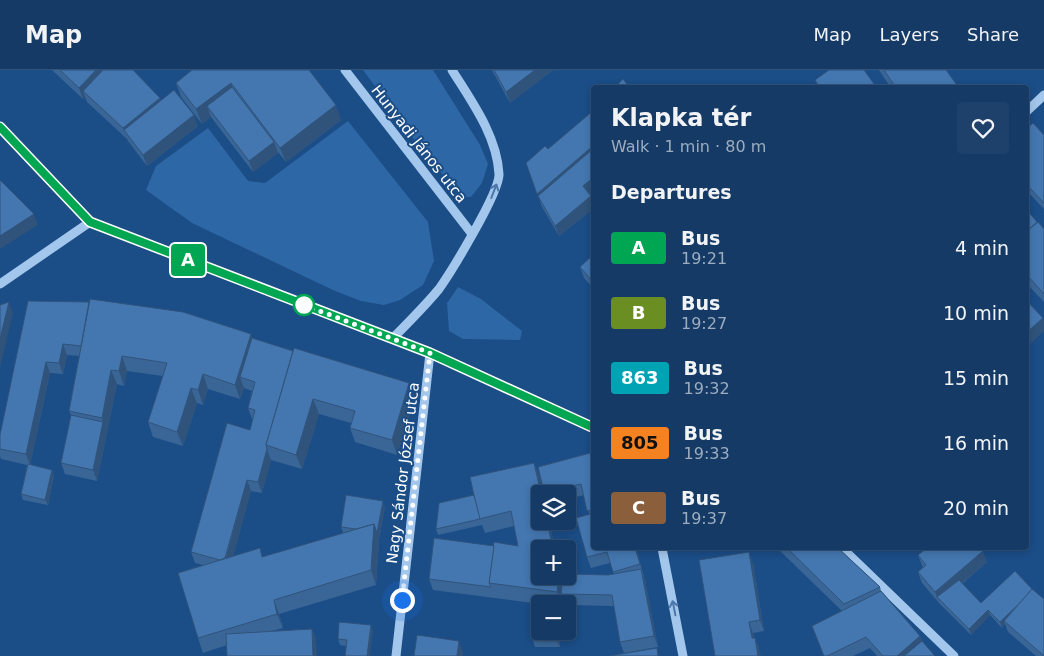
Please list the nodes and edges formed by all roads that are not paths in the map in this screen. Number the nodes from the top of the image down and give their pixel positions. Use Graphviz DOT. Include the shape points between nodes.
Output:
graph roads {
  1 [pos="345,70"];
  2 [pos="452,70"];
  3 [pos="1044,95"];
  4 [pos="1029,109"];
  5 [pos="0,127"];
  6 [pos="90,222"];
  7 [pos="472,234"];
  8 [pos="0,284"];
  9 [pos="392,339"];
  10 [pos="430,353"];
  11 [pos="591,427"];
  12 [pos="662,550"];
  13 [pos="844,550"];
  14 [pos="396,656"];
  15 [pos="683,656"];
  16 [pos="954,656"];
  1 -- 7 [label="street, Hunyadi János utca"];
  7 -- 2 [label="street, Hunyadi János utca, one-way" via="490,202 499,176 495,149 480,114"];
  3 -- 4 [label="street"];
  5 -- 6 [label="street"];
  6 -- 8 [label="street"];
  6 -- 9 [label="street"];
  7 -- 9 [label="street, Hunyadi János utca" via="440,287"];
  9 -- 10 [label="street"];
  10 -- 11 [label="street"];
  10 -- 14 [label="street, Nagy Sándor József utca"];
  15 -- 12 [label="street, one-way"];
  13 -- 16 [label="street"];
}
